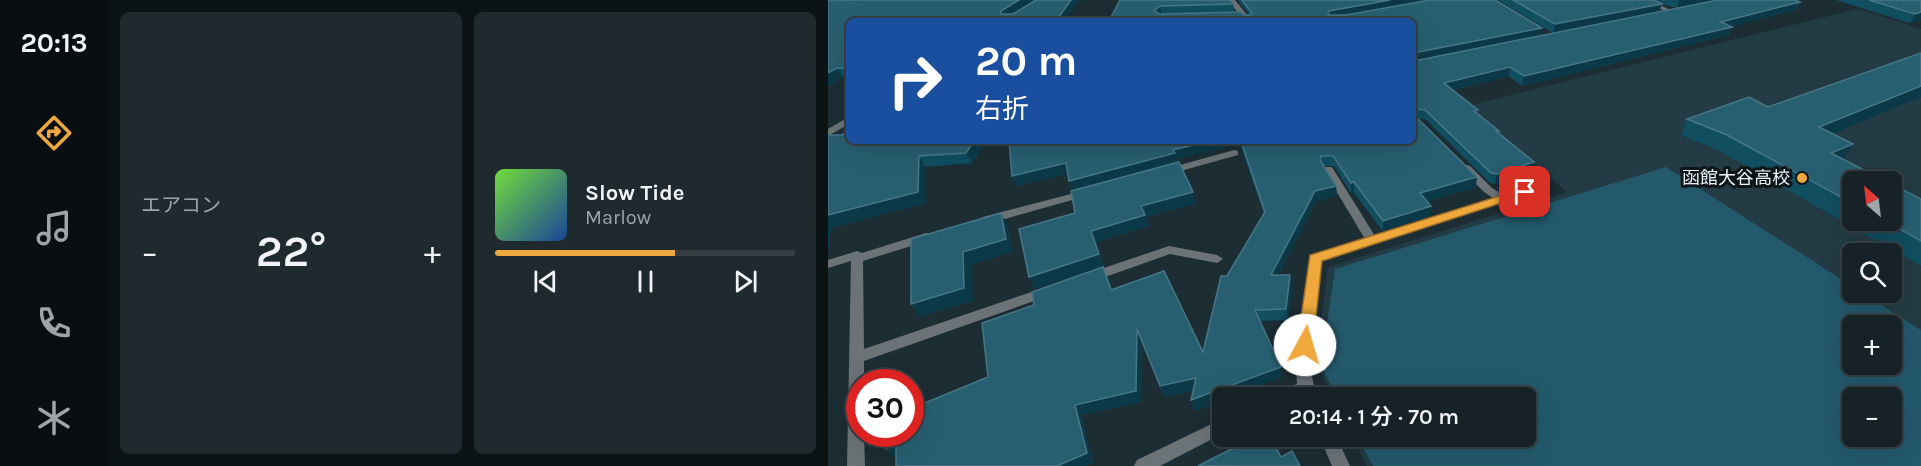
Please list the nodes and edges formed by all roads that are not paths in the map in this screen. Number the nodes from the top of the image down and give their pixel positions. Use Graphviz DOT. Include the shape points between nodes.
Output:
graph roads {
  1 [pos="1231,0"];
  2 [pos="1645,0"];
  3 [pos="1684,11"];
  4 [pos="1673,13"];
  5 [pos="1662,15"];
  6 [pos="1230,17"];
  7 [pos="1238,18"];
  8 [pos="1245,18"];
  9 [pos="846,122"];
  10 [pos="846,132"];
  11 [pos="828,133"];
  12 [pos="828,133"];
  13 [pos="1234,153"];
  14 [pos="1454,156"];
  15 [pos="1328,170"];
  16 [pos="1156,174"];
  17 [pos="1099,190"];
  18 [pos="1525,192"];
  19 [pos="1502,199"];
  20 [pos="975,223"];
  21 [pos="942,232"];
  22 [pos="1372,241"];
  23 [pos="856,259"];
  24 [pos="1216,259"];
  25 [pos="828,264"];
  26 [pos="1080,280"];
  27 [pos="1058,288"];
  28 [pos="857,357"];
  29 [pos="1306,387"];
  30 [pos="1212,431"];
  31 [pos="1332,447"];
  32 [pos="854,465"];
  33 [pos="1143,466"];
  34 [pos="1341,466"];
  1 -- 8 [label="street"];
  2 -- 4 [label="street"];
  3 -- 4 [label="street"];
  4 -- 5 [label="street"];
  6 -- 7 [label="street"];
  9 -- 11 [label="street"];
  10 -- 12 [label="street"];
  13 -- 16 [label="street"];
  14 -- 19 [label="street"];
  15 -- 22 [label="street"];
  17 -- 20 [label="street"];
  18 -- 19 [label="street"];
  19 -- 22 [label="street"];
  21 -- 23 [label="street"];
  22 -- 29 [label="street" via="1315,259 1302,367"];
  23 -- 25 [label="street" via="857,255"];
  23 -- 28 [label="street"];
  24 -- 26 [label="street" via="1169,250"];
  27 -- 28 [label="street"];
  28 -- 32 [label="street"];
  30 -- 33 [label="street"];
  31 -- 34 [label="street"];
}
